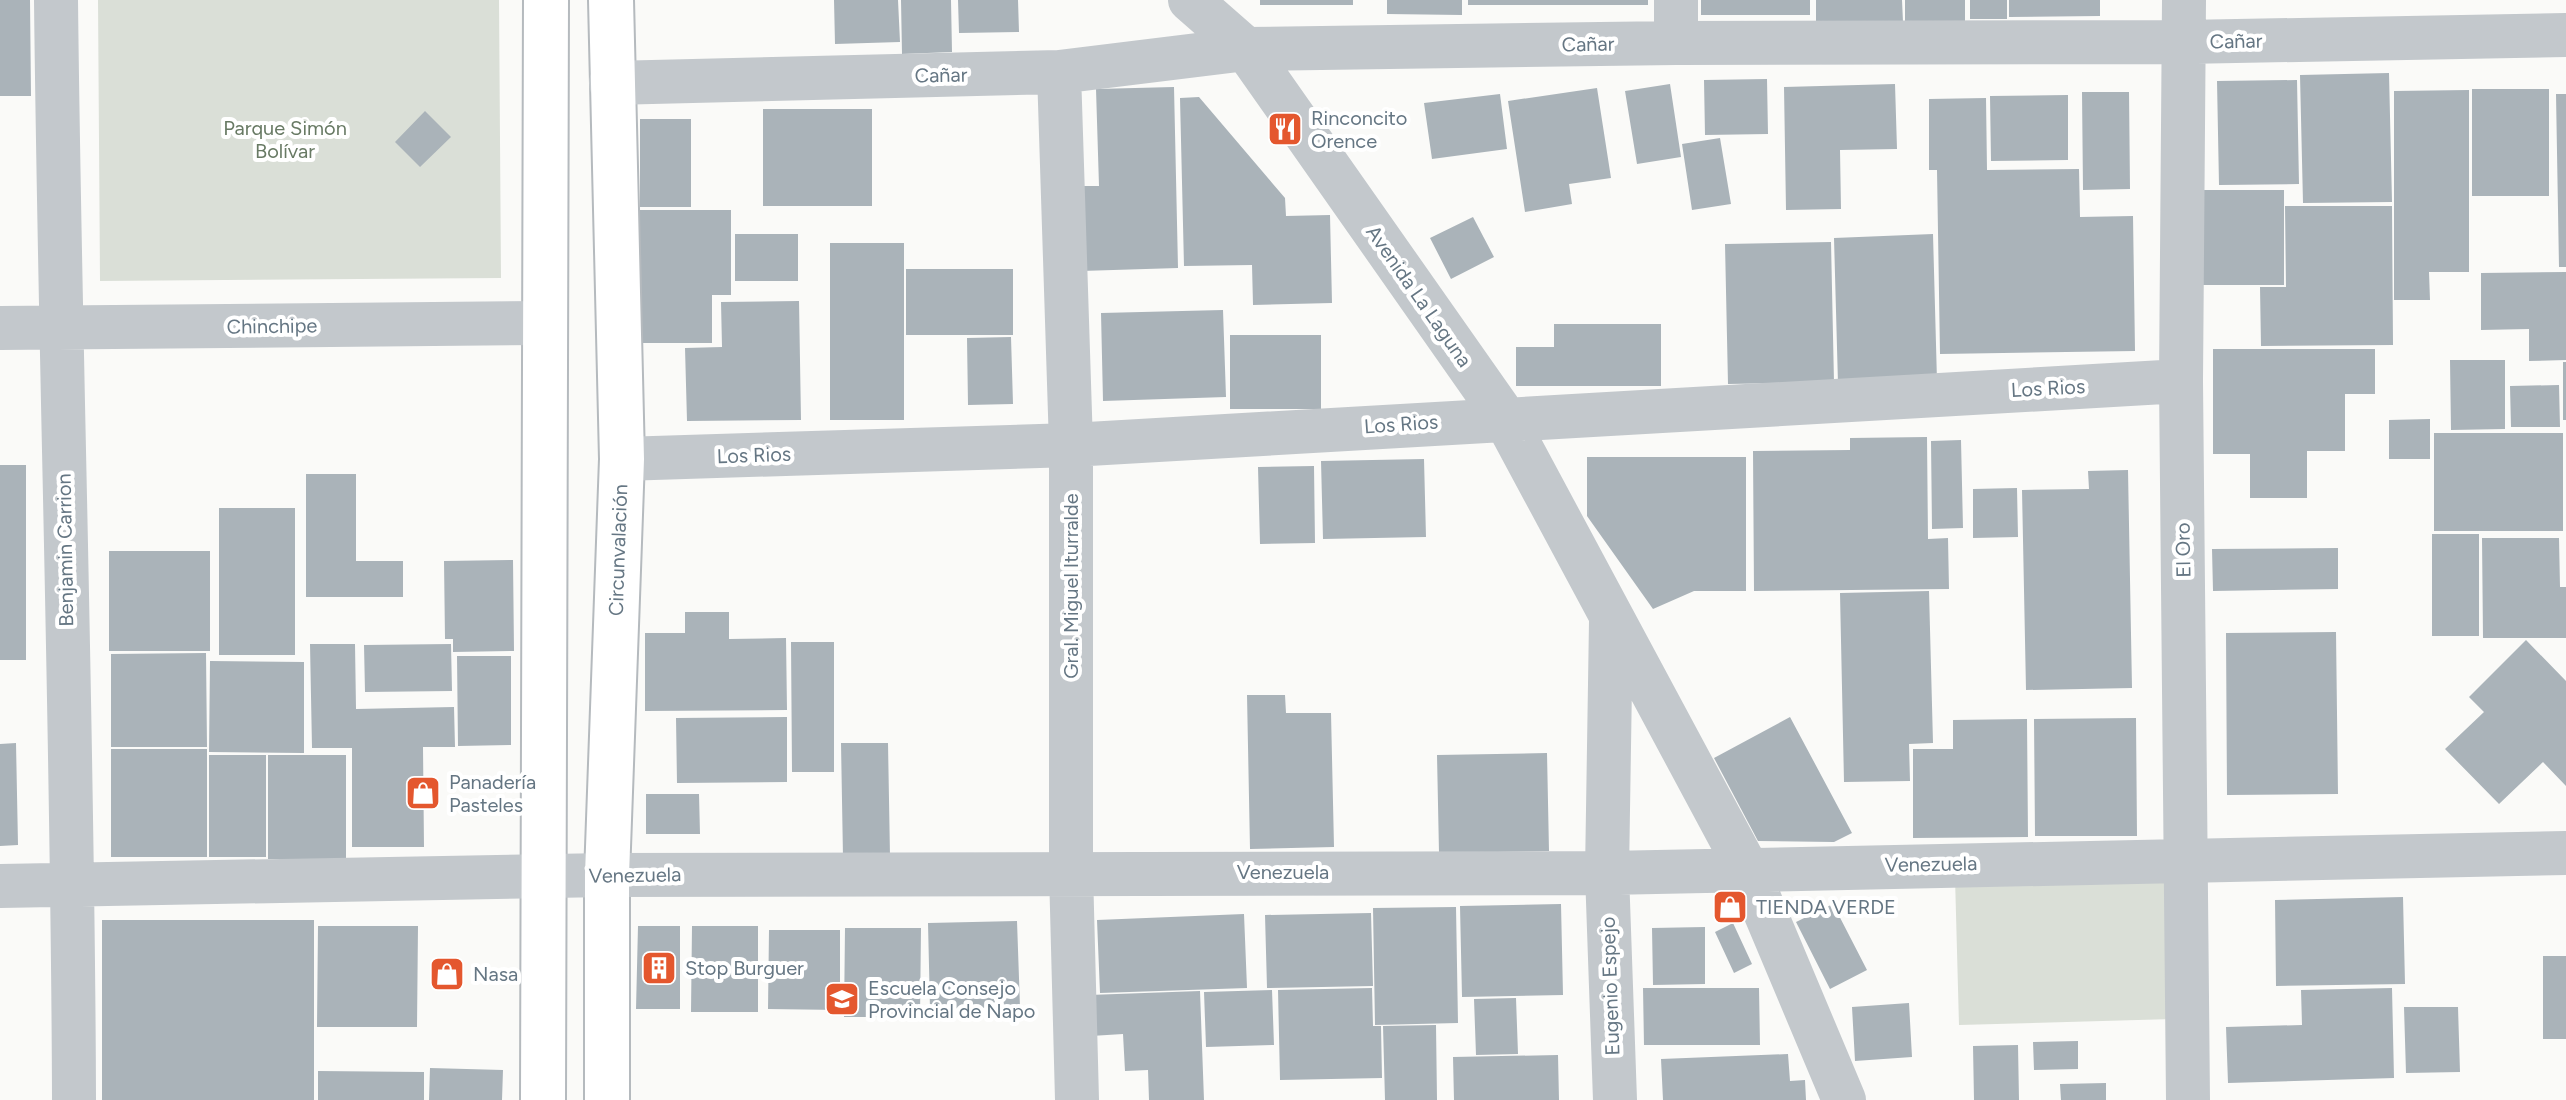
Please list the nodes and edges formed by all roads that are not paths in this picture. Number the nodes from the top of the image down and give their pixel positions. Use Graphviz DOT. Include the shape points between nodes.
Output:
graph roads {
  1 [pos="56,0"];
  2 [pos="546,0"];
  3 [pos="611,0"];
  4 [pos="1190,0"];
  5 [pos="1676,0"];
  6 [pos="2184,21"];
  7 [pos="2566,35"];
  8 [pos="1676,43"];
  9 [pos="1246,49"];
  10 [pos="1059,72"];
  11 [pos="611,83"];
  12 [pos="544,323"];
  13 [pos="0,328"];
  14 [pos="60,328"];
  15 [pos="2181,381"];
  16 [pos="1505,418"];
  17 [pos="1071,445"];
  18 [pos="622,459"];
  19 [pos="1611,619"];
  20 [pos="2566,853"];
  21 [pos="2188,859"];
  22 [pos="1746,867"];
  23 [pos="1071,871"];
  24 [pos="1607,873"];
  25 [pos="607,875"];
  26 [pos="543,876"];
  27 [pos="74,885"];
  28 [pos="0,886"];
  29 [pos="74,1100"];
  30 [pos="543,1100"];
  31 [pos="607,1100"];
  32 [pos="1077,1100"];
  33 [pos="1615,1100"];
  34 [pos="1844,1100"];
  35 [pos="2188,1100"];
  1 -- 14 [label="street, Benjamin Carrion"];
  2 -- 12 [label="main road"];
  3 -- 11 [label="main road, Circunvalación"];
  4 -- 9 [label="street, Avenida La Laguna"];
  5 -- 8 [label="street"];
  6 -- 7 [label="street, Cañar"];
  6 -- 8 [label="street, Cañar"];
  6 -- 15 [label="street, El Oro"];
  8 -- 9 [label="street, Cañar"];
  9 -- 10 [label="street, Cañar"];
  9 -- 16 [label="street, Avenida La Laguna"];
  10 -- 11 [label="street, Cañar"];
  10 -- 17 [label="street, Gral. Miguel Iturralde"];
  11 -- 18 [label="main road, Circunvalación"];
  12 -- 14 [label="street, Chinchipe"];
  12 -- 26 [label="main road"];
  13 -- 14 [label="street, Chinchipe"];
  14 -- 27 [label="street, Benjamin Carrion"];
  15 -- 16 [label="street, Los Rios"];
  15 -- 21 [label="street, El Oro"];
  16 -- 17 [label="street, Los Rios"];
  16 -- 19 [label="street, Avenida La Laguna"];
  17 -- 18 [label="street, Los Rios"];
  17 -- 23 [label="street, Gral. Miguel Iturralde"];
  18 -- 25 [label="main road, Circunvalación"];
  19 -- 22 [label="street, Avenida La Laguna"];
  19 -- 24 [label="street, Avenida La Laguna"];
  20 -- 21 [label="street, Venezuela"];
  21 -- 22 [label="street, Venezuela"];
  21 -- 35 [label="street, El Oro"];
  22 -- 24 [label="street, Venezuela"];
  22 -- 34 [label="street, Avenida La Laguna"];
  23 -- 24 [label="street, Venezuela"];
  23 -- 25 [label="street, Venezuela"];
  23 -- 32 [label="street, Gral. Miguel Iturralde"];
  24 -- 33 [label="street, Eugenio Espejo"];
  25 -- 26 [label="street, Venezuela"];
  25 -- 31 [label="main road, Circunvalación"];
  26 -- 27 [label="street, Venezuela"];
  26 -- 30 [label="main road"];
  27 -- 28 [label="street, Venezuela"];
  27 -- 29 [label="street, Benjamin Carrion"];
}
